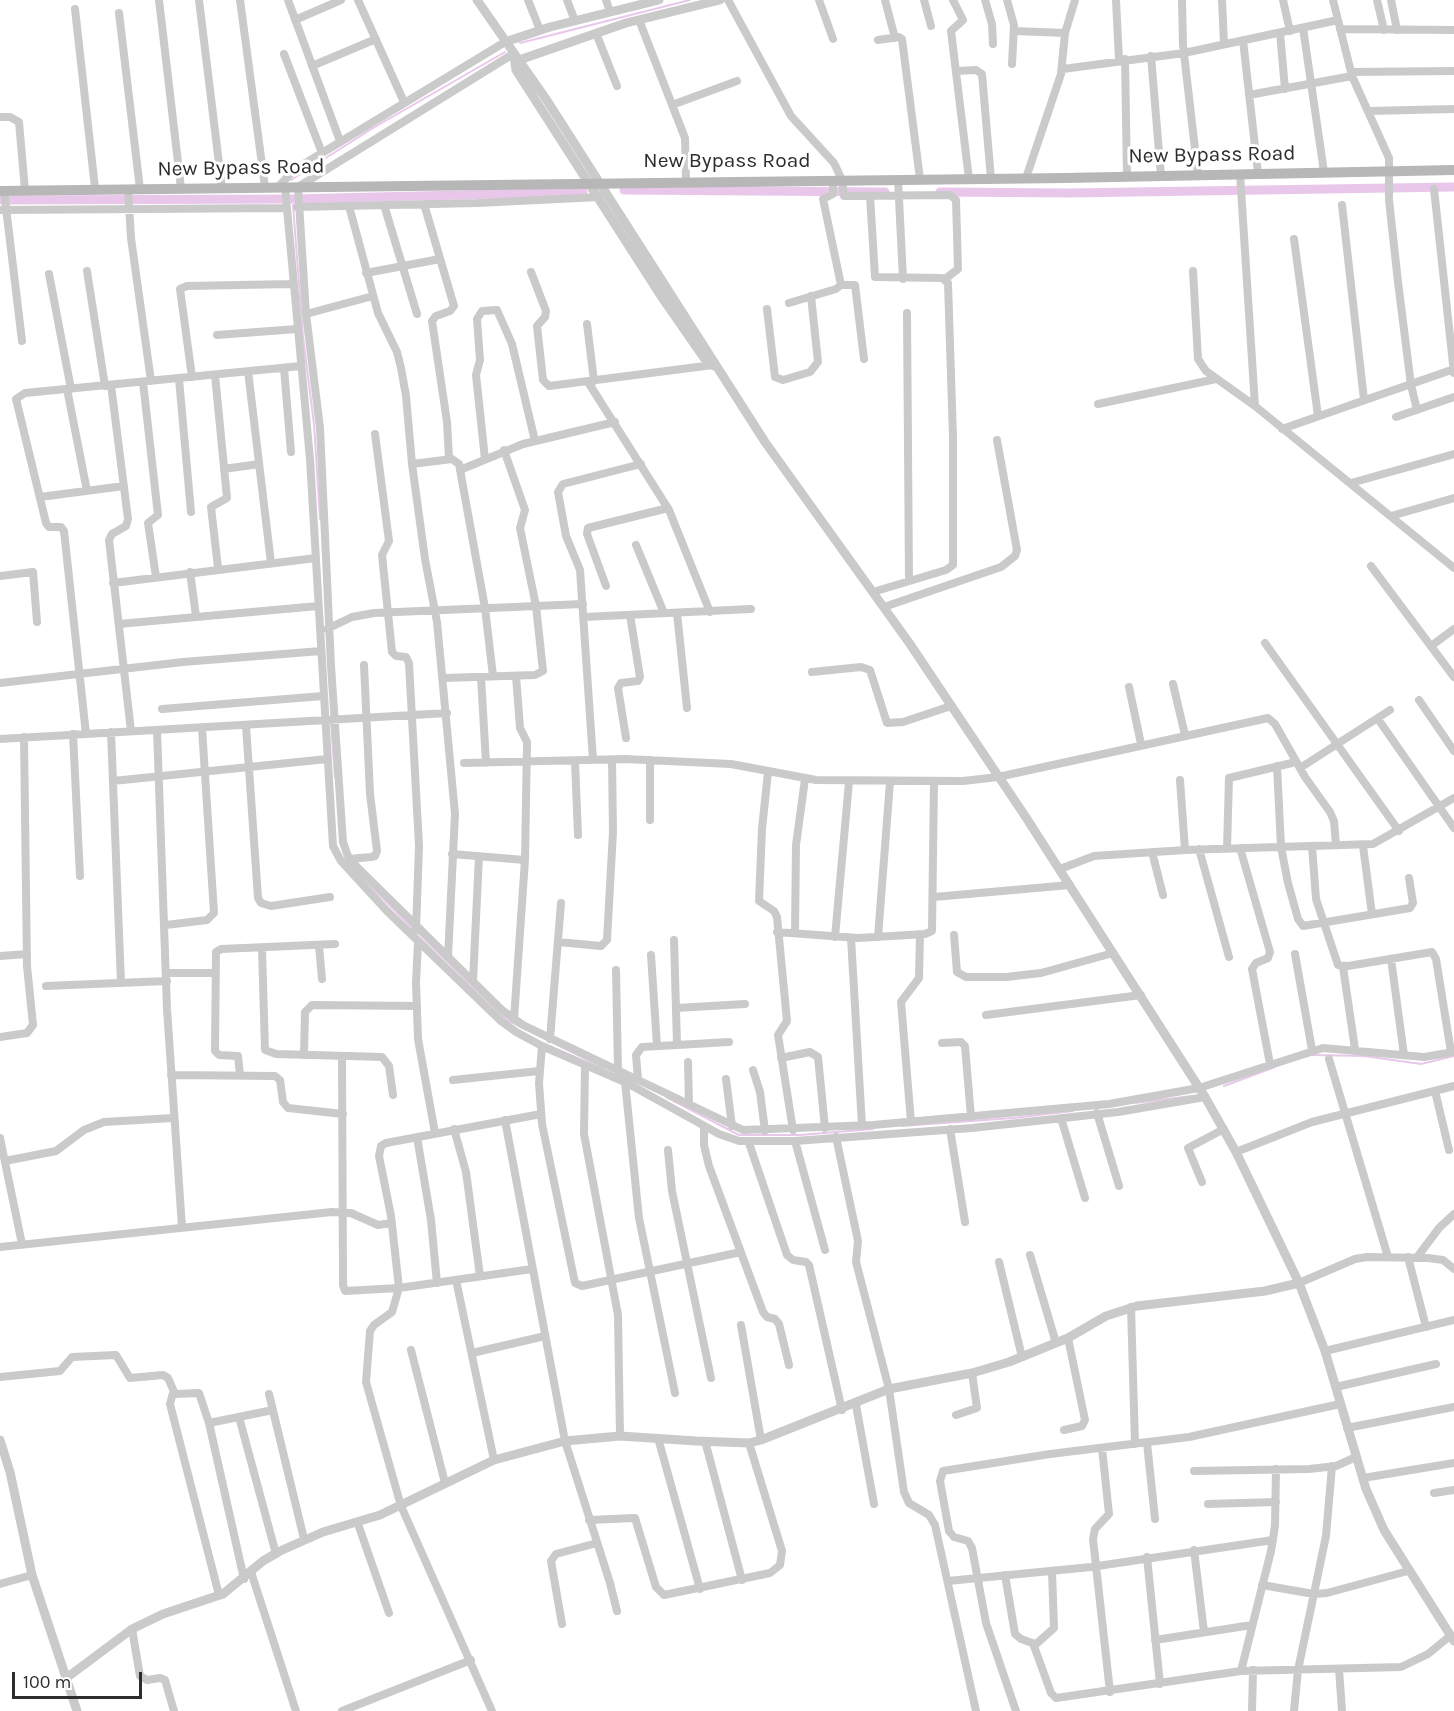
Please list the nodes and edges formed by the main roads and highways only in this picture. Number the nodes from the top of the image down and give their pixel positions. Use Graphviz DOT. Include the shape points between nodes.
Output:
graph roads {
  1 [pos="1454,170"];
  2 [pos="3,193"];
  1 -- 2 [label="main road, New Bypass Road" via="1388,176 1258,173 1241,179 1198,175 920,179 898,189 686,181 594,182 297,198 265,187 140,189 129,200 95,189"];
}
